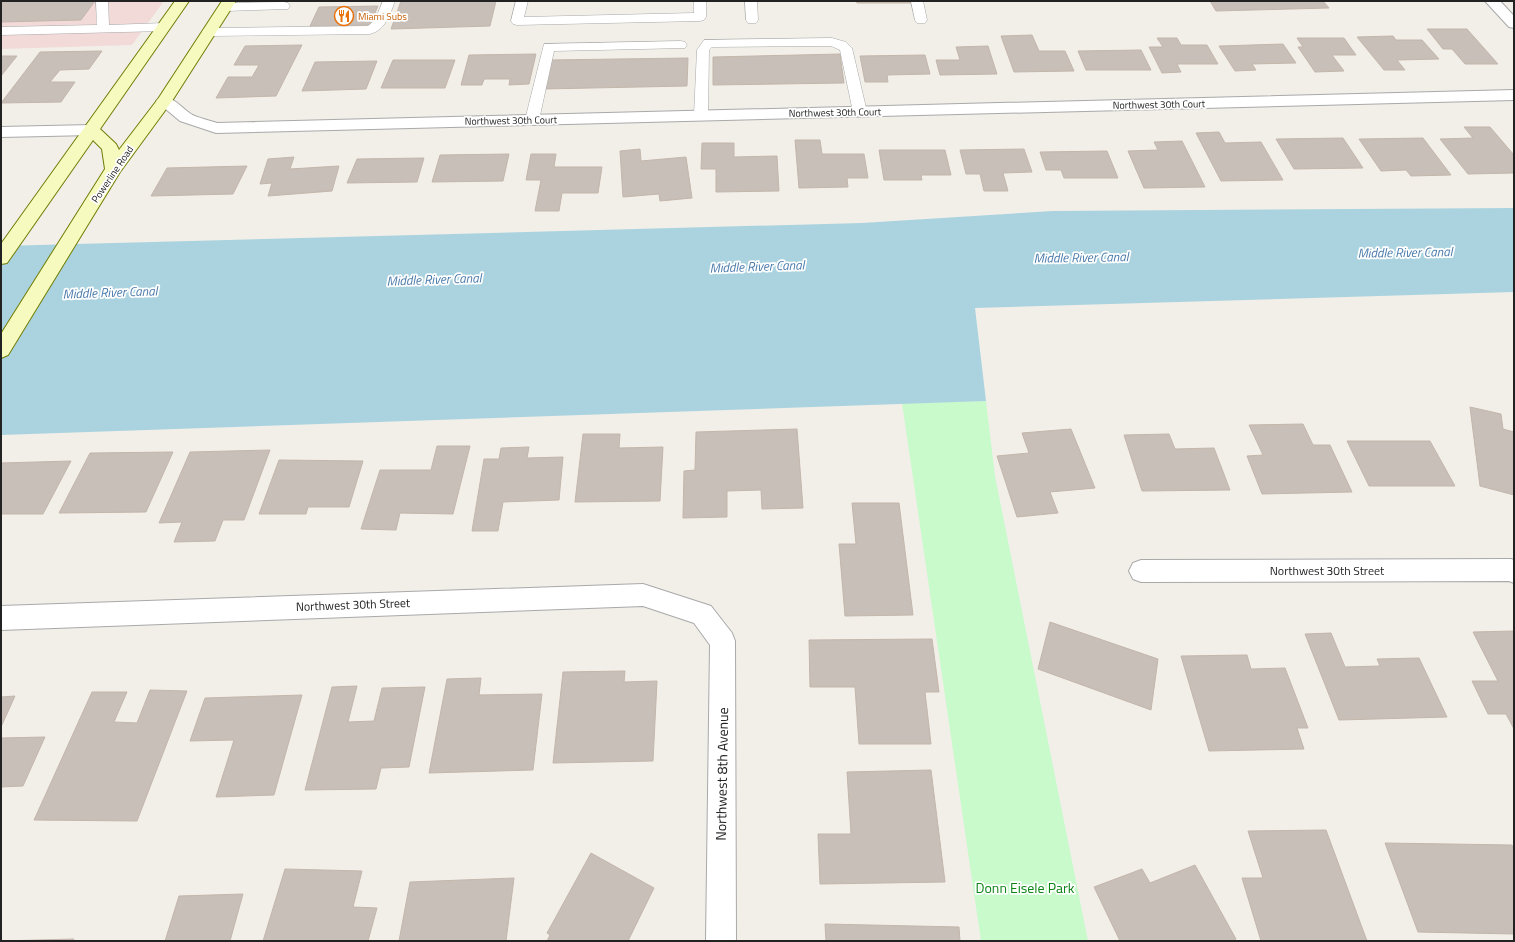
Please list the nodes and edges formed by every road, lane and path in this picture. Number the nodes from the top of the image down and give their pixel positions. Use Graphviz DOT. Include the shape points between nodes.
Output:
graph roads {
  1 [pos="102,1"];
  2 [pos="182,1"];
  3 [pos="389,1"];
  4 [pos="522,1"];
  5 [pos="700,1"];
  6 [pos="751,1"];
  7 [pos="917,1"];
  8 [pos="1492,1"];
  9 [pos="227,4"];
  10 [pos="285,4"];
  11 [pos="752,20"];
  12 [pos="921,20"];
  13 [pos="1514,24"];
  14 [pos="164,28"];
  15 [pos="103,29"];
  16 [pos="1,31"];
  17 [pos="269,31"];
  18 [pos="208,32"];
  19 [pos="681,45"];
  20 [pos="1514,95"];
  21 [pos="164,100"];
  22 [pos="860,112"];
  23 [pos="701,115"];
  24 [pos="532,120"];
  25 [pos="92,130"];
  26 [pos="1,132"];
  27 [pos="113,169"];
  28 [pos="1,258"];
  29 [pos="1,350"];
  30 [pos="1141,571"];
  31 [pos="1514,572"];
  32 [pos="702,614"];
  33 [pos="1,618"];
  34 [pos="721,941"];
  1 -- 15 [label="lane"];
  2 -- 14 [label="main road"];
  3 -- 17 [label="lane" via="381,22 370,30"];
  4 -- 5 [label="lane" via="517,21 700,17"];
  6 -- 11 [label="lane"];
  7 -- 12 [label="lane"];
  8 -- 13 [label="street"];
  9 -- 10 [label="lane"];
  9 -- 18 [label="main road, Powerline Road"];
  10 -- 17 [label="lane"];
  14 -- 15 [label="lane"];
  14 -- 25 [label="main road"];
  15 -- 16 [label="lane" via="55,25"];
  17 -- 18 [label="lane"];
  18 -- 21 [label="main road, Powerline Road"];
  19 -- 24 [label="lane" via="548,47"];
  20 -- 22 [label="street, Northwest 30th Court"];
  21 -- 24 [label="street, Northwest 30th Court" via="186,118 216,128"];
  21 -- 27 [label="main road, Powerline Road"];
  22 -- 23 [label="street, Northwest 30th Court"];
  22 -- 23 [label="lane" via="846,48 842,45 832,42 713,43 708,44 703,50"];
  23 -- 24 [label="street, Northwest 30th Court"];
  25 -- 26 [label="street"];
  25 -- 27 [label="main road" via="110,148"];
  25 -- 28 [label="main road"];
  27 -- 29 [label="main road, Powerline Road"];
  30 -- 31 [label="street, Northwest 30th Street"];
  32 -- 33 [label="street, Northwest 30th Street" via="643,595"];
  32 -- 34 [label="street, Northwest 8th Avenue" via="723,641"];
}
